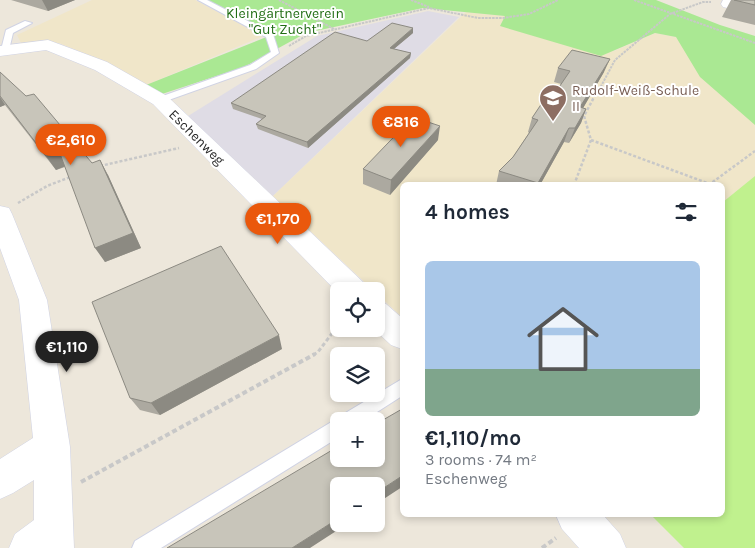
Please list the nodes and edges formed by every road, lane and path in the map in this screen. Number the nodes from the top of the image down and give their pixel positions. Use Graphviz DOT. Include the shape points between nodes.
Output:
graph roads {
  1 [pos="202,0"];
  2 [pos="279,0"];
  3 [pos="411,0"];
  4 [pos="545,0"];
  5 [pos="558,0"];
  6 [pos="634,0"];
  7 [pos="552,2"];
  8 [pos="729,2"];
  9 [pos="430,8"];
  10 [pos="755,10"];
  11 [pos="670,14"];
  12 [pos="28,23"];
  13 [pos="334,30"];
  14 [pos="755,43"];
  15 [pos="2,51"];
  16 [pos="275,54"];
  17 [pos="160,100"];
  18 [pos="591,140"];
  19 [pos="202,142"];
  20 [pos="755,151"];
  21 [pos="94,167"];
  22 [pos="78,174"];
  23 [pos="575,182"];
  24 [pos="702,182"];
  25 [pos="714,182"];
  26 [pos="8,209"];
  27 [pos="345,282"];
  28 [pos="385,320"];
  29 [pos="400,334"];
  30 [pos="330,336"];
  31 [pos="400,388"];
  32 [pos="362,412"];
  33 [pos="330,433"];
  34 [pos="52,447"];
  35 [pos="0,480"];
  36 [pos="578,517"];
  37 [pos="47,531"];
  38 [pos="142,548"];
  39 [pos="606,548"];
  1 -- 16 [label="lane" via="270,36"];
  2 -- 13 [label="path"];
  3 -- 9 [label="path"];
  4 -- 7 [label="path"];
  5 -- 7 [label="path"];
  6 -- 11 [label="path"];
  7 -- 9 [label="path" via="530,14 503,18 478,18"];
  8 -- 10 [label="street"];
  8 -- 11 [label="path" via="703,2"];
  9 -- 13 [label="path"];
  11 -- 14 [label="path"];
  11 -- 18 [label="path" via="615,60 584,116"];
  12 -- 15 [label="lane, Eschenweg" via="8,32"];
  13 -- 16 [label="path" via="306,36"];
  15 -- 17 [label="street, Eschenweg" via="48,45 102,66"];
  16 -- 17 [label="lane" via="253,67"];
  17 -- 19 [label="street, Eschenweg"];
  18 -- 23 [label="path"];
  18 -- 24 [label="path"];
  19 -- 21 [label="path"];
  19 -- 27 [label="street, Eschenweg"];
  20 -- 25 [label="path"];
  22 -- 26 [label="path" via="47,186"];
  26 -- 34 [label="street" via="33,300"];
  28 -- 29 [label="street"];
  30 -- 37 [label="path" via="318,352"];
  31 -- 32 [label="lane"];
  33 -- 38 [label="lane"];
  34 -- 35 [label="street"];
  34 -- 37 [label="street"];
  36 -- 39 [label="street"];
}
